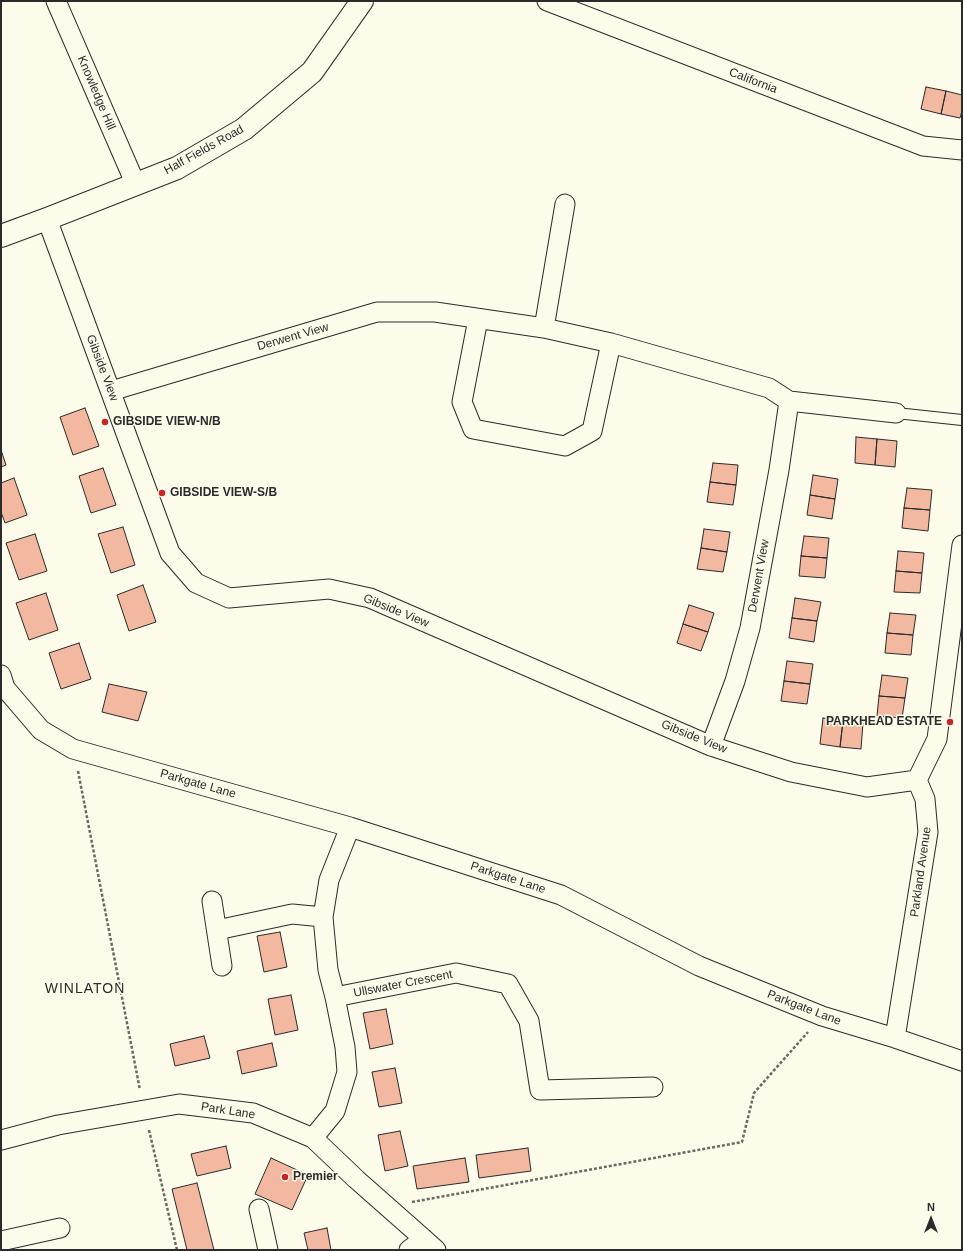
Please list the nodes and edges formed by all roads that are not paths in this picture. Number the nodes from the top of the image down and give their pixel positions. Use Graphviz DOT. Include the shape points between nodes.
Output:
graph roads {
  1 [pos="56,1"];
  2 [pos="362,1"];
  3 [pos="547,1"];
  4 [pos="962,150"];
  5 [pos="136,185"];
  6 [pos="565,204"];
  7 [pos="47,220"];
  8 [pos="1,236"];
  9 [pos="478,319"];
  10 [pos="544,328"];
  11 [pos="611,343"];
  12 [pos="111,391"];
  13 [pos="789,401"];
  14 [pos="896,413"];
  15 [pos="962,420"];
  16 [pos="962,545"];
  17 [pos="1,675"];
  18 [pos="711,746"];
  19 [pos="917,780"];
  20 [pos="350,827"];
  21 [pos="212,901"];
  22 [pos="324,917"];
  23 [pos="217,930"];
  24 [pos="222,966"];
  25 [pos="335,997"];
  26 [pos="895,1038"];
  27 [pos="962,1061"];
  28 [pos="653,1088"];
  29 [pos="313,1138"];
  30 [pos="1,1140"];
  31 [pos="258,1209"];
  32 [pos="60,1228"];
  33 [pos="1,1240"];
  34 [pos="430,1244"];
  35 [pos="268,1250"];
  36 [pos="409,1250"];
  1 -- 5 [label="street, Knowledge Hill"];
  2 -- 5 [label="street, Half Fields Road" via="312,72 244,129 177,168"];
  3 -- 4 [label="street, California" via="923,146"];
  5 -- 7 [label="street, Half Fields Road"];
  6 -- 10 [label="street"];
  7 -- 8 [label="street, Half Fields Road"];
  7 -- 12 [label="street, Gibside View"];
  9 -- 10 [label="street, Derwent View"];
  9 -- 11 [label="street" via="462,402 473,429 565,446 592,430"];
  9 -- 12 [label="street, Derwent View" via="435,312 377,312"];
  10 -- 11 [label="street, Derwent View"];
  11 -- 13 [label="street, Derwent View" via="769,388"];
  12 -- 18 [label="street, Gibside View" via="170,553 196,583 229,598 329,590 370,598"];
  13 -- 14 [label="street, Derwent View"];
  13 -- 18 [label="street, Derwent View" via="750,628 735,681"];
  14 -- 15 [label="lane"];
  16 -- 19 [label="street" via="937,739"];
  17 -- 20 [label="street, Parkgate Lane" via="5,688 41,730 74,749"];
  18 -- 19 [label="street, Gibside View" via="791,772 866,786"];
  19 -- 26 [label="street, Parkland Avenue" via="925,800 928,832"];
  20 -- 22 [label="street" via="329,880"];
  20 -- 26 [label="street, Parkgate Lane" via="561,896 699,966 822,1016"];
  21 -- 23 [label="street"];
  22 -- 23 [label="street" via="292,914"];
  22 -- 25 [label="street" via="328,970"];
  23 -- 24 [label="street"];
  25 -- 28 [label="street, Ullswater Crescent" via="456,973 508,984 529,1021 540,1090"];
  25 -- 29 [label="street" via="347,1072 335,1111"];
  26 -- 27 [label="street, Parkgate Lane"];
  29 -- 30 [label="street, Park Lane" via="253,1113 179,1104 58,1125"];
  29 -- 34 [label="street, Park Lane"];
  31 -- 35 [label="street"];
  32 -- 33 [label="street"];
  34 -- 36 [label="street"];
}
